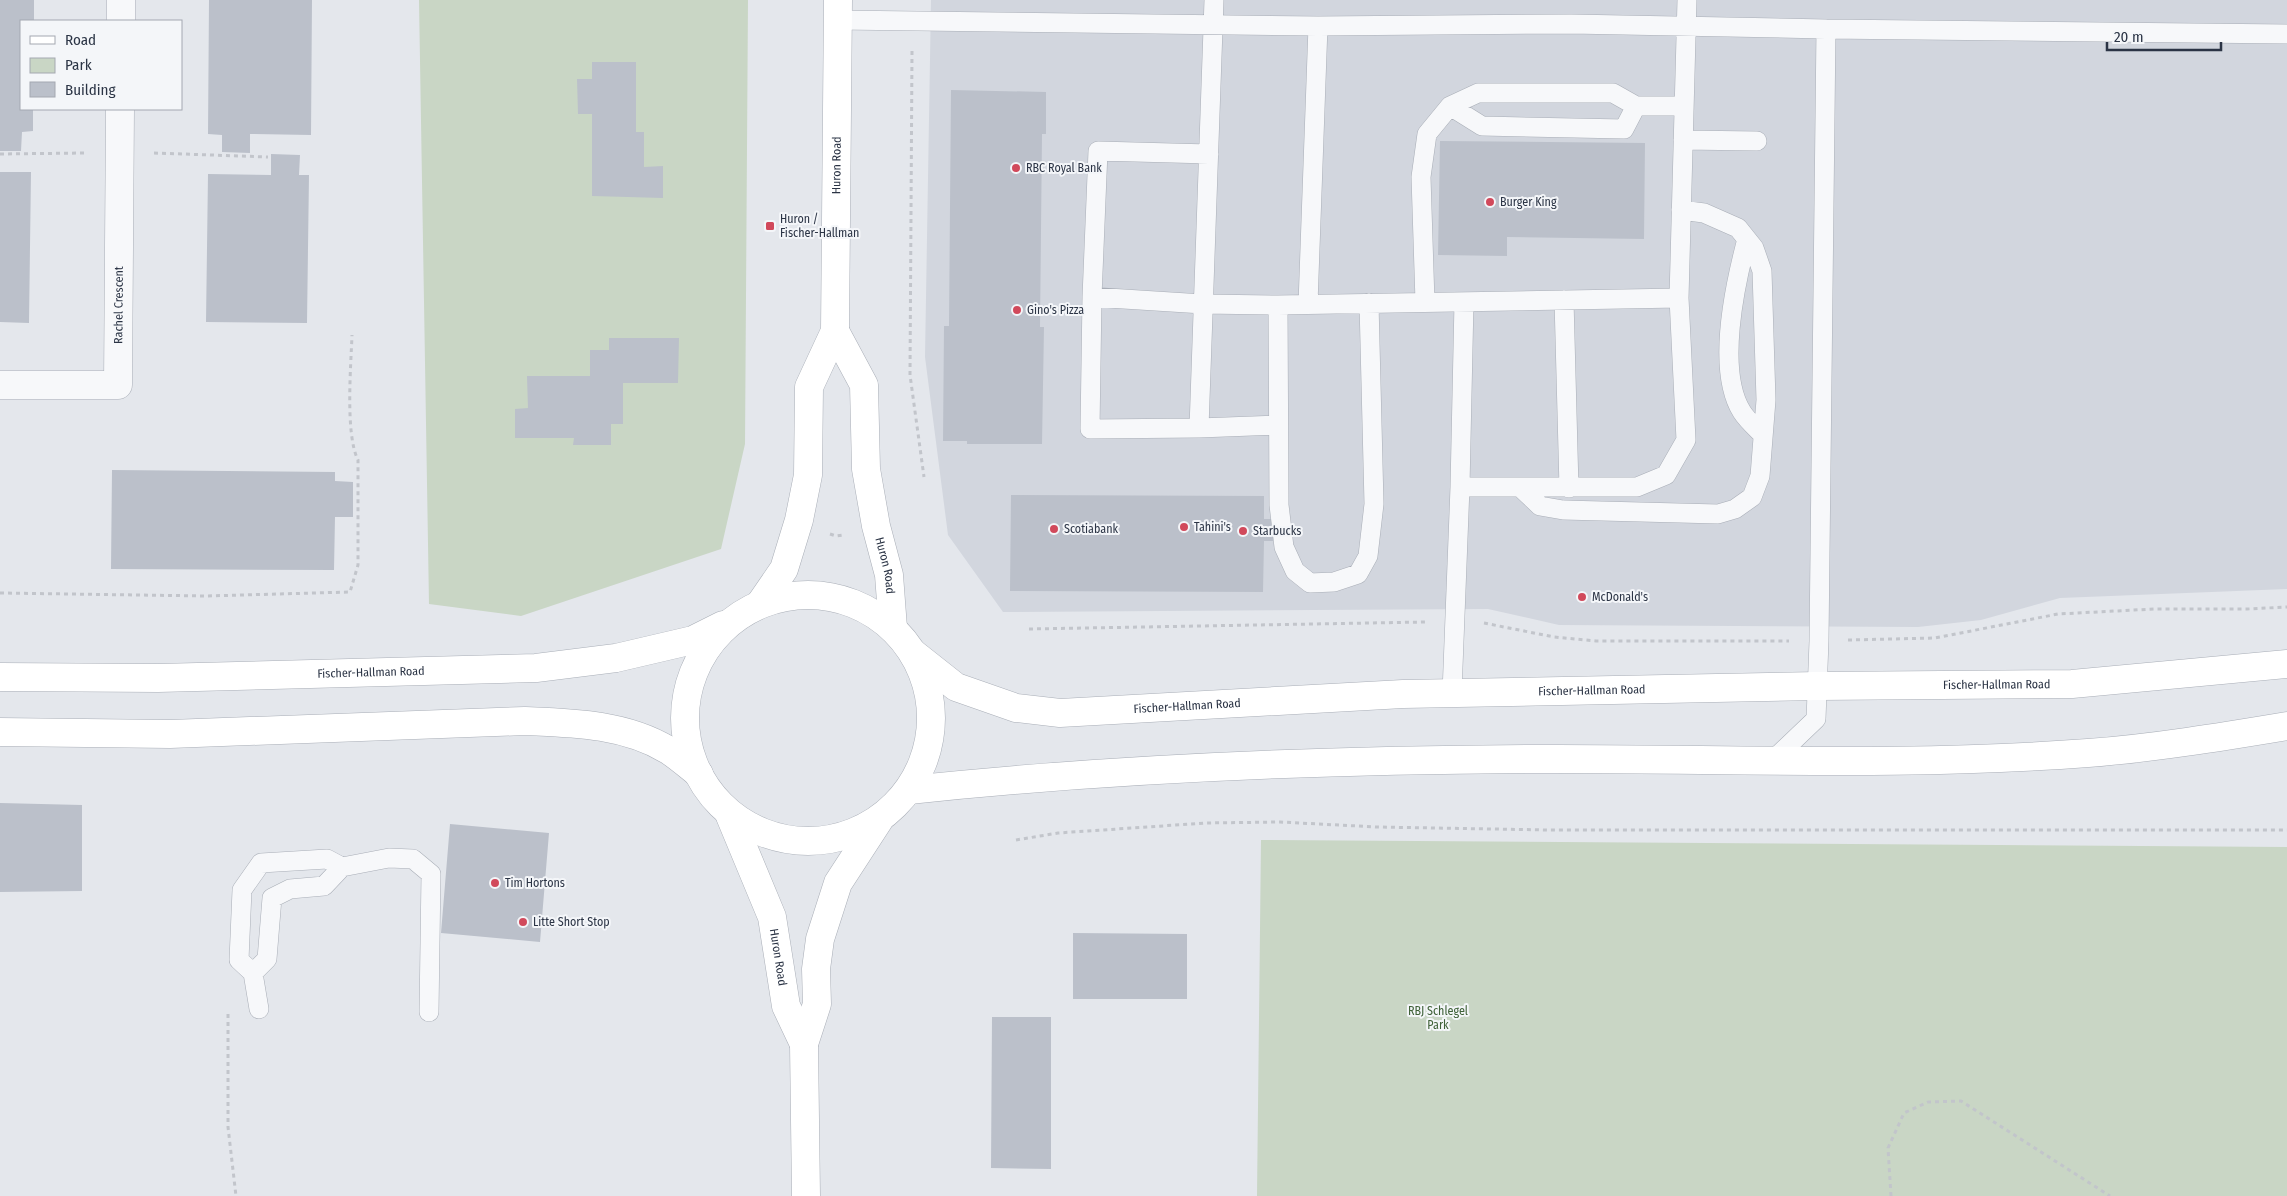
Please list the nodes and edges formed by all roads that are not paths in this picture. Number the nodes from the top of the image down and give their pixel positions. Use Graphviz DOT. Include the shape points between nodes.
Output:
graph roads {
  1 [pos="121,0"];
  2 [pos="1214,0"];
  3 [pos="1687,0"];
  4 [pos="838,10"];
  5 [pos="121,20"];
  6 [pos="1214,24"];
  7 [pos="1318,26"];
  8 [pos="1687,26"];
  9 [pos="1826,29"];
  10 [pos="2287,34"];
  11 [pos="1450,106"];
  12 [pos="1636,106"];
  13 [pos="1684,106"];
  14 [pos="120,110"];
  15 [pos="1684,140"];
  16 [pos="1757,141"];
  17 [pos="1209,154"];
  18 [pos="1681,210"];
  19 [pos="1747,239"];
  20 [pos="1092,297"];
  21 [pos="1679,298"];
  22 [pos="1564,300"];
  23 [pos="1426,302"];
  24 [pos="1464,302"];
  25 [pos="1369,303"];
  26 [pos="1203,304"];
  27 [pos="1308,304"];
  28 [pos="1278,305"];
  29 [pos="835,331"];
  30 [pos="0,385"];
  31 [pos="1278,425"];
  32 [pos="1199,428"];
  33 [pos="1763,435"];
  34 [pos="1460,487"];
  35 [pos="1520,487"];
  36 [pos="1569,488"];
  37 [pos="760,604"];
  38 [pos="735,619"];
  39 [pos="893,628"];
  40 [pos="914,653"];
  41 [pos="2287,664"];
  42 [pos="0,677"];
  43 [pos="1818,686"];
  44 [pos="1452,693"];
  45 [pos="2287,726"];
  46 [pos="0,732"];
  47 [pos="1772,761"];
  48 [pos="699,774"];
  49 [pos="909,790"];
  50 [pos="730,816"];
  51 [pos="879,820"];
  52 [pos="342,867"];
  53 [pos="253,973"];
  54 [pos="259,1009"];
  55 [pos="429,1012"];
  56 [pos="804,1044"];
  57 [pos="806,1196"];
  1 -- 5 [label="street"];
  2 -- 6 [label="lane"];
  3 -- 8 [label="lane"];
  4 -- 6 [label="lane" via="912,21"];
  4 -- 29 [label="main road, Huron Road"];
  6 -- 7 [label="lane"];
  6 -- 17 [label="lane"];
  7 -- 8 [label="lane"];
  7 -- 27 [label="lane"];
  8 -- 9 [label="lane"];
  8 -- 13 [label="lane"];
  9 -- 10 [label="lane"];
  9 -- 43 [label="lane"];
  11 -- 12 [label="lane" via="1478,93 1613,93"];
  11 -- 12 [label="lane" via="1482,126 1624,129"];
  11 -- 23 [label="lane" via="1427,134 1421,178"];
  12 -- 13 [label="lane"];
  13 -- 15 [label="lane"];
  14 -- 30 [label="street, Rachel Crescent" via="118,385"];
  15 -- 16 [label="lane"];
  15 -- 18 [label="lane"];
  17 -- 20 [label="lane" via="1098,151"];
  17 -- 26 [label="lane"];
  18 -- 19 [label="lane" via="1704,213 1738,228"];
  18 -- 21 [label="lane"];
  19 -- 33 [label="lane" via="1754,248 1762,271 1766,400"];
  19 -- 33 [label="lane" via="1735,290 1730,333 1730,382 1742,412"];
  20 -- 26 [label="lane"];
  20 -- 32 [label="lane" via="1090,429"];
  21 -- 22 [label="lane"];
  21 -- 36 [label="lane" via="1686,440 1666,475 1637,487"];
  22 -- 24 [label="lane"];
  22 -- 36 [label="lane"];
  23 -- 24 [label="lane"];
  23 -- 25 [label="lane"];
  24 -- 34 [label="lane"];
  25 -- 27 [label="lane"];
  25 -- 31 [label="lane" via="1374,504 1368,556 1358,574 1334,582 1310,584 1295,571 1284,547 1279,505"];
  26 -- 28 [label="lane"];
  26 -- 32 [label="lane"];
  27 -- 28 [label="lane"];
  28 -- 31 [label="lane"];
  29 -- 37 [label="main road, Huron Road" via="809,387 808,476 799,520 784,569"];
  29 -- 39 [label="main road, Huron Road" via="864,385 866,469 889,575"];
  31 -- 32 [label="lane"];
  33 -- 35 [label="lane" via="1760,476 1752,497 1735,509 1718,514 1563,510 1540,506"];
  34 -- 35 [label="lane"];
  34 -- 44 [label="lane"];
  35 -- 36 [label="lane"];
  37 -- 38 [label="main road"];
  37 -- 39 [label="main road" via="806,594 853,602"];
  38 -- 42 [label="main road, Fischer-Hallman Road" via="693,640 616,658 536,668 158,678"];
  38 -- 48 [label="main road" via="709,645 692,678 685,714 689,745"];
  39 -- 40 [label="main road"];
  40 -- 44 [label="main road, Fischer-Hallman Road" via="956,687 1016,708 1060,713 1265,700"];
  40 -- 49 [label="main road" via="928,686 932,722 926,757"];
  41 -- 43 [label="main road, Fischer-Hallman Road" via="2072,684"];
  43 -- 44 [label="main road, Fischer-Hallman Road"];
  43 -- 47 [label="lane" via="1816,719"];
  45 -- 47 [label="main road" via="2089,753"];
  46 -- 48 [label="main road" via="170,734 524,721 582,724 640,737 668,751"];
  47 -- 49 [label="main road" via="1379,761 1011,779"];
  48 -- 50 [label="main road" via="712,796"];
  49 -- 51 [label="main road"];
  50 -- 51 [label="main road" via="766,834 795,841 839,838"];
  50 -- 56 [label="main road, Huron Road" via="772,917 786,1006"];
  51 -- 56 [label="main road, Huron Road" via="838,883 826,917 816,970 817,1004"];
  52 -- 53 [label="lane" via="324,886 290,889 272,898 266,959"];
  52 -- 53 [label="lane" via="327,860 261,863 242,890 239,960"];
  52 -- 55 [label="lane" via="389,858 413,859 431,874"];
  53 -- 54 [label="lane"];
  56 -- 57 [label="main road, Huron Road"];
}
